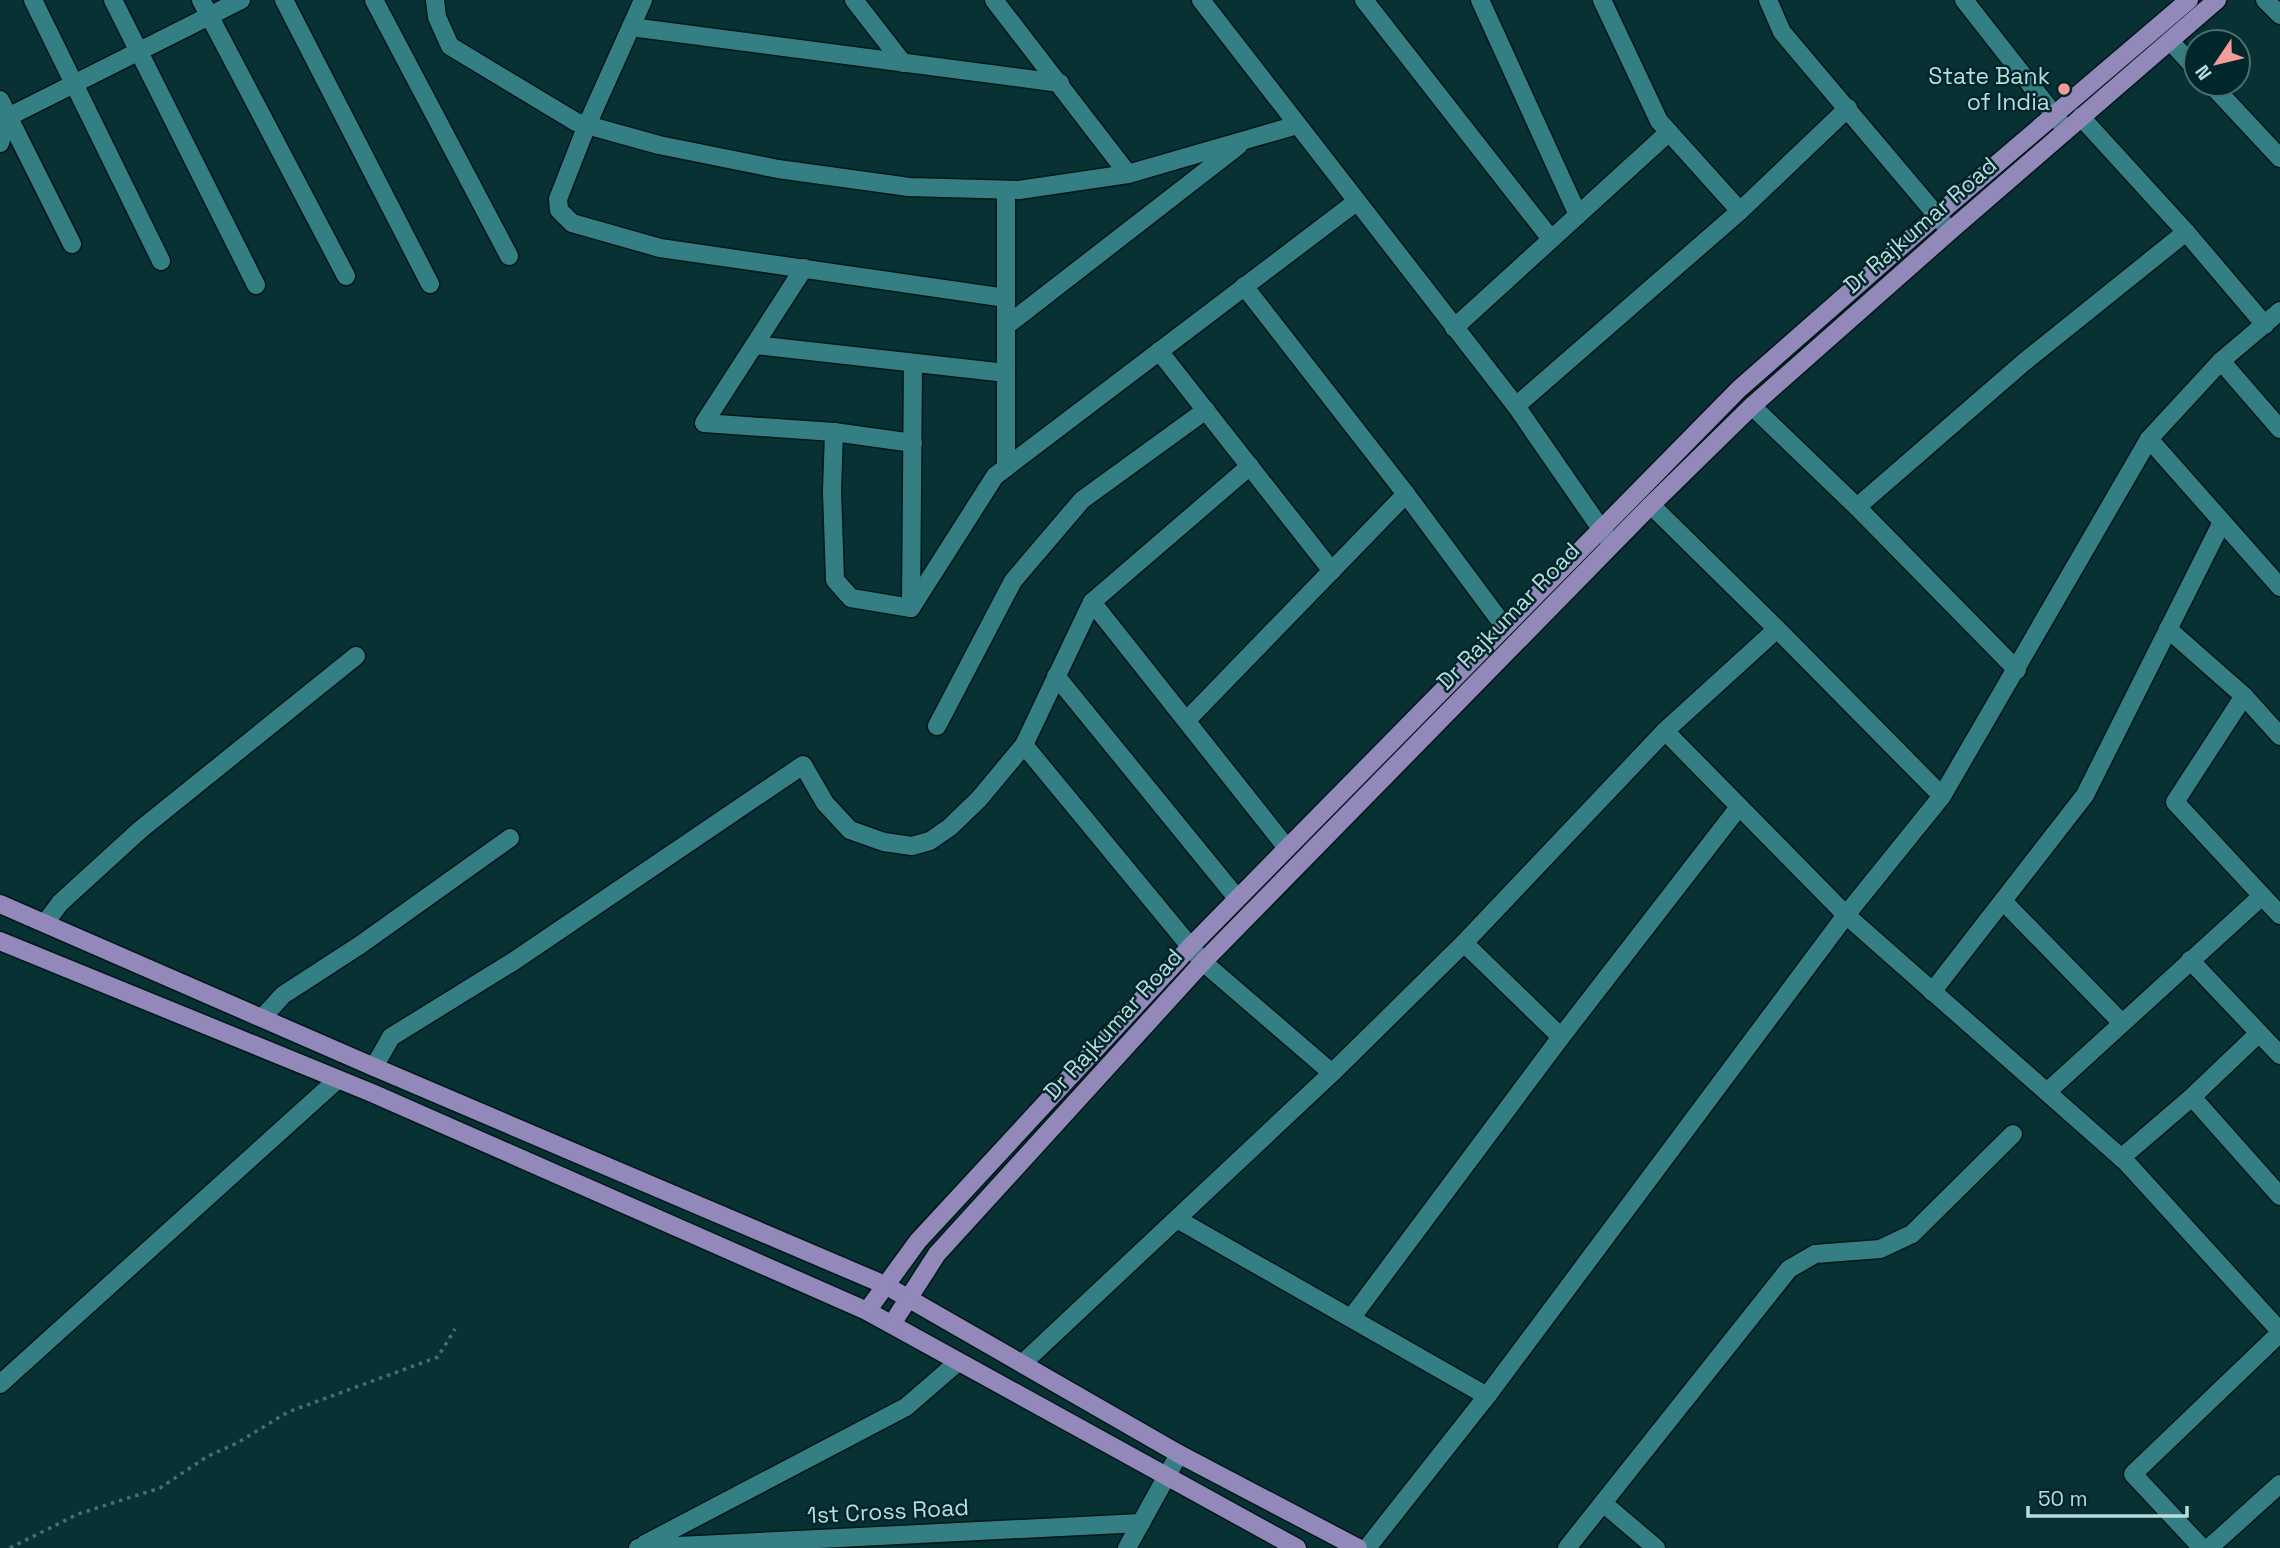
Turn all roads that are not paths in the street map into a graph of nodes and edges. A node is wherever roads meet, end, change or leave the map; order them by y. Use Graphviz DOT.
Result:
graph roads {
  1 [pos="33,0"];
  2 [pos="113,0"];
  3 [pos="241,0"];
  4 [pos="284,0"];
  5 [pos="373,0"];
  6 [pos="643,0"];
  7 [pos="855,0"];
  8 [pos="994,0"];
  9 [pos="1201,0"];
  10 [pos="1363,0"];
  11 [pos="1480,0"];
  12 [pos="1602,0"];
  13 [pos="1768,0"];
  14 [pos="1964,0"];
  15 [pos="2189,0"];
  16 [pos="2217,0"];
  17 [pos="2264,0"];
  18 [pos="438,6"];
  19 [pos="205,8"];
  20 [pos="2280,15"];
  21 [pos="631,27"];
  22 [pos="2170,41"];
  23 [pos="138,52"];
  24 [pos="2182,54"];
  25 [pos="903,63"];
  26 [pos="1060,83"];
  27 [pos="75,84"];
  28 [pos="2224,98"];
  29 [pos="0,100"];
  30 [pos="1848,108"];
  31 [pos="2054,115"];
  32 [pos="2081,117"];
  33 [pos="4,118"];
  34 [pos="587,125"];
  35 [pos="1297,125"];
  36 [pos="2066,130"];
  37 [pos="1669,132"];
  38 [pos="1246,140"];
  39 [pos="0,143"];
  40 [pos="2280,158"];
  41 [pos="1128,174"];
  42 [pos="1006,190"];
  43 [pos="1356,202"];
  44 [pos="1740,211"];
  45 [pos="1578,215"];
  46 [pos="1937,215"];
  47 [pos="1950,231"];
  48 [pos="2186,232"];
  49 [pos="1550,239"];
  50 [pos="72,244"];
  51 [pos="509,256"];
  52 [pos="161,261"];
  53 [pos="804,268"];
  54 [pos="345,276"];
  55 [pos="430,284"];
  56 [pos="256,285"];
  57 [pos="1244,286"];
  58 [pos="1006,298"];
  59 [pos="2280,311"];
  60 [pos="2265,325"];
  61 [pos="1006,326"];
  62 [pos="1454,328"];
  63 [pos="755,345"];
  64 [pos="1159,351"];
  65 [pos="2221,361"];
  66 [pos="914,363"];
  67 [pos="1006,373"];
  68 [pos="1517,405"];
  69 [pos="1752,406"];
  70 [pos="1206,410"];
  71 [pos="2280,429"];
  72 [pos="834,432"];
  73 [pos="2149,439"];
  74 [pos="913,443"];
  75 [pos="1250,466"];
  76 [pos="1006,468"];
  77 [pos="1406,494"];
  78 [pos="1651,505"];
  79 [pos="1857,507"];
  80 [pos="2222,522"];
  81 [pos="1600,528"];
  82 [pos="1612,544"];
  83 [pos="1332,570"];
  84 [pos="2280,587"];
  85 [pos="1092,602"];
  86 [pos="911,608"];
  87 [pos="1504,626"];
  88 [pos="1777,629"];
  89 [pos="2168,629"];
  90 [pos="356,656"];
  91 [pos="2017,670"];
  92 [pos="1056,676"];
  93 [pos="2244,696"];
  94 [pos="1187,720"];
  95 [pos="937,726"];
  96 [pos="1665,731"];
  97 [pos="2280,736"];
  98 [pos="1024,745"];
  99 [pos="1942,796"];
  100 [pos="1739,807"];
  101 [pos="510,838"];
  102 [pos="1287,848"];
  103 [pos="2262,896"];
  104 [pos="1237,898"];
  105 [pos="2003,901"];
  106 [pos="0,904"];
  107 [pos="1846,915"];
  108 [pos="2280,915"];
  109 [pos="46,922"];
  110 [pos="0,941"];
  111 [pos="1464,943"];
  112 [pos="1191,947"];
  113 [pos="2190,960"];
  114 [pos="1203,962"];
  115 [pos="1933,992"];
  116 [pos="262,1018"];
  117 [pos="2122,1023"];
  118 [pos="2259,1033"];
  119 [pos="1561,1037"];
  120 [pos="2280,1055"];
  121 [pos="374,1067"];
  122 [pos="1332,1073"];
  123 [pos="337,1080"];
  124 [pos="2047,1092"];
  125 [pos="2192,1097"];
  126 [pos="2013,1134"];
  127 [pos="2121,1158"];
  128 [pos="2280,1196"];
  129 [pos="1177,1219"];
  130 [pos="885,1285"];
  131 [pos="908,1297"];
  132 [pos="867,1311"];
  133 [pos="1352,1317"];
  134 [pos="892,1324"];
  135 [pos="2280,1332"];
  136 [pos="958,1362"];
  137 [pos="1023,1363"];
  138 [pos="0,1384"];
  139 [pos="1487,1396"];
  140 [pos="1179,1454"];
  141 [pos="1167,1477"];
  142 [pos="2280,1484"];
  143 [pos="1603,1503"];
  144 [pos="1141,1523"];
  145 [pos="638,1548"];
  146 [pos="1127,1548"];
  147 [pos="1297,1548"];
  148 [pos="1358,1548"];
  149 [pos="1367,1548"];
  150 [pos="1567,1548"];
  151 [pos="1656,1548"];
  152 [pos="2202,1548"];
  153 [pos="2209,1548"];
  1 -- 27 [label="street"];
  2 -- 23 [label="street"];
  3 -- 19 [label="street"];
  4 -- 55 [label="street"];
  5 -- 51 [label="street"];
  6 -- 21 [label="street"];
  7 -- 25 [label="street"];
  8 -- 26 [label="street"];
  9 -- 35 [label="street"];
  10 -- 49 [label="street"];
  11 -- 45 [label="street"];
  12 -- 37 [label="street"];
  13 -- 30 [label="street"];
  14 -- 31 [label="street"];
  15 -- 31 [label="main road, Dr Rajkumar Road"];
  16 -- 22 [label="main road, Dr Rajkumar Road"];
  17 -- 20 [label="street"];
  18 -- 34 [label="street"];
  19 -- 23 [label="street"];
  19 -- 54 [label="street"];
  21 -- 25 [label="street"];
  21 -- 34 [label="street"];
  22 -- 24 [label="street"];
  22 -- 32 [label="main road, Dr Rajkumar Road"];
  23 -- 27 [label="street"];
  23 -- 56 [label="street"];
  25 -- 26 [label="street"];
  26 -- 41 [label="street"];
  27 -- 33 [label="street"];
  27 -- 52 [label="street"];
  28 -- 40 [label="street"];
  29 -- 33 [label="street"];
  30 -- 44 [label="street"];
  30 -- 46 [label="street"];
  31 -- 36 [label="street"];
  31 -- 46 [label="main road, Dr Rajkumar Road"];
  32 -- 36 [label="main road, Dr Rajkumar Road"];
  32 -- 48 [label="street"];
  33 -- 39 [label="street"];
  33 -- 50 [label="street"];
  34 -- 42 [label="street"];
  34 -- 53 [label="street"];
  35 -- 38 [label="street"];
  35 -- 43 [label="street"];
  36 -- 47 [label="main road, Dr Rajkumar Road"];
  37 -- 44 [label="street"];
  37 -- 45 [label="street"];
  38 -- 41 [label="street"];
  38 -- 61 [label="street"];
  41 -- 42 [label="street"];
  42 -- 58 [label="street"];
  43 -- 57 [label="street"];
  43 -- 62 [label="street"];
  44 -- 68 [label="street"];
  45 -- 49 [label="street"];
  46 -- 47 [label="street"];
  46 -- 81 [label="main road, Dr Rajkumar Road"];
  47 -- 69 [label="main road, Dr Rajkumar Road"];
  48 -- 60 [label="street"];
  48 -- 79 [label="street"];
  49 -- 62 [label="street"];
  53 -- 58 [label="street"];
  53 -- 63 [label="street"];
  57 -- 64 [label="street"];
  57 -- 77 [label="street"];
  58 -- 61 [label="street"];
  59 -- 60 [label="street"];
  60 -- 65 [label="street"];
  61 -- 67 [label="street"];
  62 -- 68 [label="street"];
  63 -- 66 [label="street"];
  63 -- 72 [label="street"];
  64 -- 70 [label="street"];
  64 -- 76 [label="street"];
  65 -- 71 [label="street"];
  65 -- 73 [label="street"];
  66 -- 67 [label="street"];
  66 -- 74 [label="street"];
  67 -- 76 [label="street"];
  68 -- 81 [label="street"];
  69 -- 78 [label="main road, Dr Rajkumar Road"];
  69 -- 79 [label="street"];
  70 -- 75 [label="street"];
  70 -- 95 [label="street"];
  72 -- 74 [label="street"];
  72 -- 86 [label="street"];
  73 -- 80 [label="street"];
  73 -- 91 [label="street"];
  74 -- 86 [label="street"];
  75 -- 83 [label="street"];
  75 -- 85 [label="street"];
  76 -- 86 [label="street"];
  77 -- 83 [label="street"];
  77 -- 87 [label="street"];
  78 -- 82 [label="main road, Dr Rajkumar Road"];
  78 -- 88 [label="street"];
  79 -- 91 [label="street"];
  80 -- 84 [label="street"];
  80 -- 89 [label="street"];
  81 -- 82 [label="street"];
  81 -- 87 [label="main road, Dr Rajkumar Road"];
  82 -- 114 [label="main road, Dr Rajkumar Road"];
  83 -- 94 [label="street"];
  85 -- 92 [label="street"];
  85 -- 94 [label="street"];
  87 -- 102 [label="main road, Dr Rajkumar Road"];
  88 -- 96 [label="street"];
  88 -- 99 [label="street"];
  89 -- 93 [label="street"];
  89 -- 105 [label="street"];
  90 -- 109 [label="street"];
  91 -- 99 [label="street"];
  92 -- 98 [label="street"];
  92 -- 104 [label="street"];
  93 -- 97 [label="street"];
  93 -- 103 [label="street"];
  94 -- 102 [label="street"];
  96 -- 100 [label="street"];
  96 -- 111 [label="street"];
  98 -- 112 [label="street"];
  98 -- 121 [label="street"];
  99 -- 107 [label="street"];
  100 -- 107 [label="street"];
  100 -- 119 [label="street"];
  101 -- 116 [label="street"];
  102 -- 104 [label="main road, Dr Rajkumar Road"];
  103 -- 108 [label="street"];
  103 -- 113 [label="street"];
  104 -- 112 [label="main road, Dr Rajkumar Road"];
  105 -- 115 [label="street"];
  105 -- 117 [label="street"];
  106 -- 109 [label="main road"];
  107 -- 115 [label="street"];
  107 -- 139 [label="street"];
  109 -- 116 [label="main road"];
  110 -- 123 [label="main road"];
  111 -- 119 [label="street"];
  111 -- 122 [label="street"];
  112 -- 114 [label="street"];
  112 -- 130 [label="main road, Dr Rajkumar Road"];
  113 -- 117 [label="street"];
  113 -- 118 [label="street"];
  114 -- 122 [label="street"];
  114 -- 131 [label="main road, Dr Rajkumar Road"];
  115 -- 124 [label="street"];
  116 -- 121 [label="main road"];
  117 -- 124 [label="street"];
  118 -- 120 [label="street"];
  118 -- 125 [label="street"];
  119 -- 133 [label="street"];
  121 -- 130 [label="main road"];
  122 -- 129 [label="street"];
  123 -- 132 [label="main road"];
  123 -- 138 [label="street"];
  124 -- 127 [label="street"];
  125 -- 127 [label="street"];
  125 -- 128 [label="street"];
  126 -- 143 [label="street"];
  127 -- 135 [label="street"];
  129 -- 133 [label="street"];
  129 -- 137 [label="street"];
  130 -- 131 [label="main road"];
  130 -- 132 [label="main road, Dr Rajkumar Road"];
  131 -- 134 [label="main road, Dr Rajkumar Road"];
  131 -- 137 [label="main road"];
  132 -- 134 [label="main road"];
  133 -- 139 [label="street"];
  134 -- 136 [label="main road"];
  135 -- 152 [label="street"];
  136 -- 141 [label="main road"];
  136 -- 145 [label="street"];
  137 -- 140 [label="main road"];
  139 -- 149 [label="street"];
  140 -- 141 [label="street"];
  140 -- 148 [label="main road"];
  141 -- 144 [label="street"];
  141 -- 147 [label="main road"];
  142 -- 153 [label="street"];
  143 -- 150 [label="street"];
  143 -- 151 [label="street"];
  144 -- 145 [label="street, 1st Cross Road"];
  144 -- 146 [label="street"];
}
